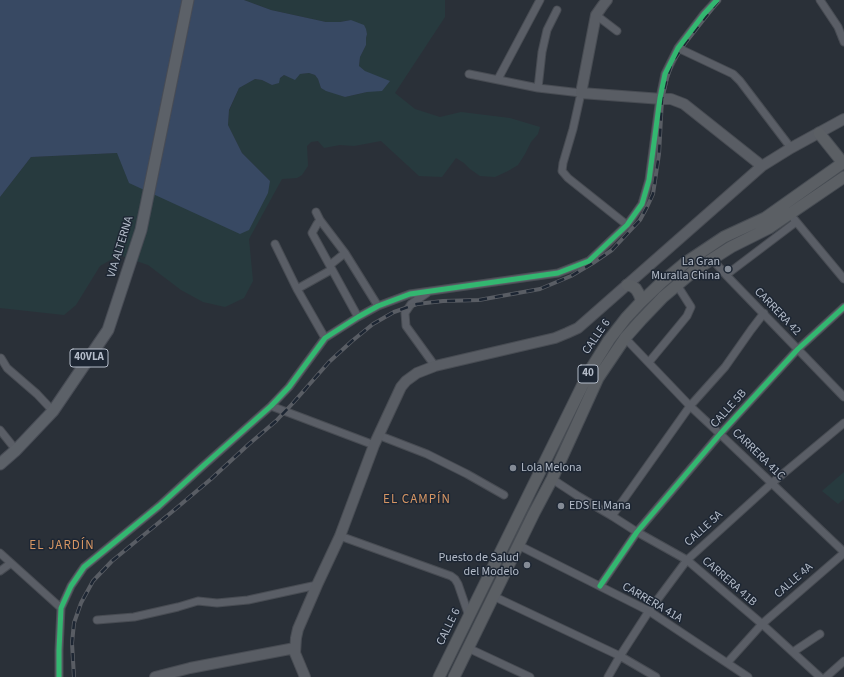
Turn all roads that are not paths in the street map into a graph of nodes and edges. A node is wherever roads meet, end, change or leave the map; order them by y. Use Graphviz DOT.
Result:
graph roads {
  1 [pos="188,0"];
  2 [pos="540,0"];
  3 [pos="607,0"];
  4 [pos="717,0"];
  5 [pos="820,0"];
  6 [pos="557,10"];
  7 [pos="596,15"];
  8 [pos="617,31"];
  9 [pos="844,42"];
  10 [pos="678,48"];
  11 [pos="469,74"];
  12 [pos="498,79"];
  13 [pos="538,88"];
  14 [pos="582,93"];
  15 [pos="660,98"];
  16 [pos="844,119"];
  17 [pos="819,133"];
  18 [pos="791,148"];
  19 [pos="843,162"];
  20 [pos="762,166"];
  21 [pos="844,177"];
  22 [pos="316,212"];
  23 [pos="793,218"];
  24 [pos="320,220"];
  25 [pos="627,225"];
  26 [pos="275,244"];
  27 [pos="345,253"];
  28 [pos="712,259"];
  29 [pos="330,267"];
  30 [pos="726,276"];
  31 [pos="844,279"];
  32 [pos="627,285"];
  33 [pos="678,285"];
  34 [pos="297,289"];
  35 [pos="428,292"];
  36 [pos="640,303"];
  37 [pos="378,306"];
  38 [pos="844,307"];
  39 [pos="764,314"];
  40 [pos="358,317"];
  41 [pos="326,338"];
  42 [pos="625,338"];
  43 [pos="798,349"];
  44 [pos="1,358"];
  45 [pos="648,362"];
  46 [pos="435,366"];
  47 [pos="844,397"];
  48 [pos="271,406"];
  49 [pos="690,406"];
  50 [pos="53,411"];
  51 [pos="844,423"];
  52 [pos="0,430"];
  53 [pos="720,434"];
  54 [pos="378,435"];
  55 [pos="374,445"];
  56 [pos="16,450"];
  57 [pos="0,464"];
  58 [pos="552,480"];
  59 [pos="772,483"];
  60 [pos="504,495"];
  61 [pos="612,516"];
  62 [pos="637,532"];
  63 [pos="340,536"];
  64 [pos="518,545"];
  65 [pos="844,552"];
  66 [pos="0,553"];
  67 [pos="687,560"];
  68 [pos="11,563"];
  69 [pos="0,571"];
  70 [pos="317,585"];
  71 [pos="600,586"];
  72 [pos="493,596"];
  73 [pos="61,608"];
  74 [pos="649,611"];
  75 [pos="469,616"];
  76 [pos="97,620"];
  77 [pos="762,624"];
  78 [pos="820,634"];
  79 [pos="295,648"];
  80 [pos="468,648"];
  81 [pos="793,652"];
  82 [pos="620,656"];
  83 [pos="844,661"];
  84 [pos="728,663"];
  85 [pos="59,677"];
  86 [pos="156,677"];
  87 [pos="305,677"];
  88 [pos="439,677"];
  89 [pos="454,677"];
  90 [pos="530,677"];
  91 [pos="608,677"];
  92 [pos="656,677"];
  93 [pos="748,677"];
  94 [pos="820,677"];
  95 [pos="826,677"];
  1 -- 50 [label="main road, VIA ALTERNA / 40VLA"];
  2 -- 12 [label="street"];
  3 -- 7 [label="main road"];
  4 -- 10 [label="street"];
  5 -- 9 [label="street"];
  6 -- 13 [label="street"];
  7 -- 8 [label="street"];
  7 -- 14 [label="main road"];
  10 -- 15 [label="street"];
  10 -- 18 [label="street"];
  11 -- 12 [label="street"];
  12 -- 13 [label="street"];
  13 -- 14 [label="street"];
  14 -- 15 [label="main road"];
  14 -- 25 [label="street"];
  15 -- 20 [label="main road"];
  15 -- 25 [label="street"];
  16 -- 17 [label="main road"];
  17 -- 18 [label="main road"];
  17 -- 19 [label="highway"];
  18 -- 20 [label="main road"];
  19 -- 36 [label="highway, CALLE 6 / 40"];
  20 -- 32 [label="main road"];
  21 -- 23 [label="highway, CALLE 6 / 40"];
  22 -- 24 [label="street"];
  23 -- 28 [label="highway, CALLE 6 / 40"];
  23 -- 30 [label="street"];
  23 -- 31 [label="street"];
  24 -- 27 [label="street"];
  24 -- 29 [label="street"];
  25 -- 35 [label="street"];
  26 -- 34 [label="street"];
  27 -- 29 [label="street"];
  27 -- 37 [label="street"];
  28 -- 30 [label="street, CARRERA 42"];
  28 -- 33 [label="highway, CALLE 6 / 40"];
  29 -- 34 [label="street"];
  29 -- 40 [label="street"];
  30 -- 39 [label="street, CARRERA 42"];
  32 -- 36 [label="highway"];
  32 -- 46 [label="main road"];
  33 -- 42 [label="highway, CALLE 6 / 40"];
  33 -- 45 [label="street"];
  34 -- 41 [label="street"];
  35 -- 37 [label="street"];
  35 -- 46 [label="street"];
  36 -- 75 [label="highway, CALLE 6 / 40"];
  37 -- 40 [label="street"];
  38 -- 43 [label="street, CALLE 5B"];
  39 -- 43 [label="street, CARRERA 42"];
  39 -- 49 [label="street"];
  40 -- 41 [label="street"];
  41 -- 48 [label="street"];
  42 -- 45 [label="street, CARRERA 41C"];
  42 -- 58 [label="highway, CALLE 6 / 40"];
  43 -- 47 [label="street, CARRERA 42"];
  43 -- 53 [label="street, CALLE 5B"];
  44 -- 50 [label="street"];
  45 -- 49 [label="street, CARRERA 41C"];
  46 -- 54 [label="main road"];
  48 -- 55 [label="street"];
  48 -- 73 [label="street"];
  49 -- 53 [label="street, CARRERA 41C"];
  49 -- 61 [label="street"];
  50 -- 56 [label="main road, VIA ALTERNA / 40VLA"];
  51 -- 59 [label="street, CALLE 5A"];
  52 -- 56 [label="street"];
  53 -- 59 [label="street, CARRERA 41C"];
  53 -- 62 [label="street, CALLE 5B"];
  54 -- 55 [label="main road"];
  54 -- 60 [label="street"];
  55 -- 63 [label="main road"];
  56 -- 57 [label="main road, VIA ALTERNA / 40VLA"];
  58 -- 61 [label="street, CARRERA 41B"];
  58 -- 64 [label="highway, CALLE 6 / 40"];
  59 -- 65 [label="street, CARRERA 41C"];
  59 -- 67 [label="street, CALLE 5A"];
  61 -- 62 [label="street, CARRERA 41B"];
  62 -- 67 [label="street, CARRERA 41B"];
  62 -- 71 [label="street, CALLE 5B"];
  63 -- 70 [label="main road"];
  63 -- 75 [label="street"];
  64 -- 71 [label="street, CARRERA 41A"];
  64 -- 72 [label="highway, CALLE 6 / 40"];
  65 -- 77 [label="street, CALLE 4A"];
  66 -- 68 [label="street"];
  67 -- 74 [label="street, CALLE 5A"];
  67 -- 77 [label="street, CARRERA 41B"];
  68 -- 69 [label="street"];
  68 -- 73 [label="street"];
  70 -- 76 [label="street"];
  70 -- 79 [label="main road"];
  71 -- 74 [label="street, CARRERA 41A"];
  72 -- 80 [label="highway, CALLE 6 / 40"];
  72 -- 82 [label="street"];
  73 -- 85 [label="street"];
  74 -- 82 [label="street, CALLE 5A"];
  74 -- 84 [label="street, CARRERA 41A"];
  75 -- 88 [label="highway, CALLE 6 / 40"];
  77 -- 81 [label="street, CARRERA 41B"];
  77 -- 84 [label="street, CALLE 4A"];
  78 -- 81 [label="street"];
  79 -- 86 [label="main road"];
  79 -- 87 [label="main road"];
  80 -- 89 [label="highway, CALLE 6 / 40"];
  80 -- 90 [label="street"];
  81 -- 94 [label="street, CARRERA 41B"];
  82 -- 91 [label="street, CALLE 5A"];
  82 -- 92 [label="street"];
  83 -- 95 [label="street"];
  84 -- 93 [label="street, CARRERA 41A"];
}
